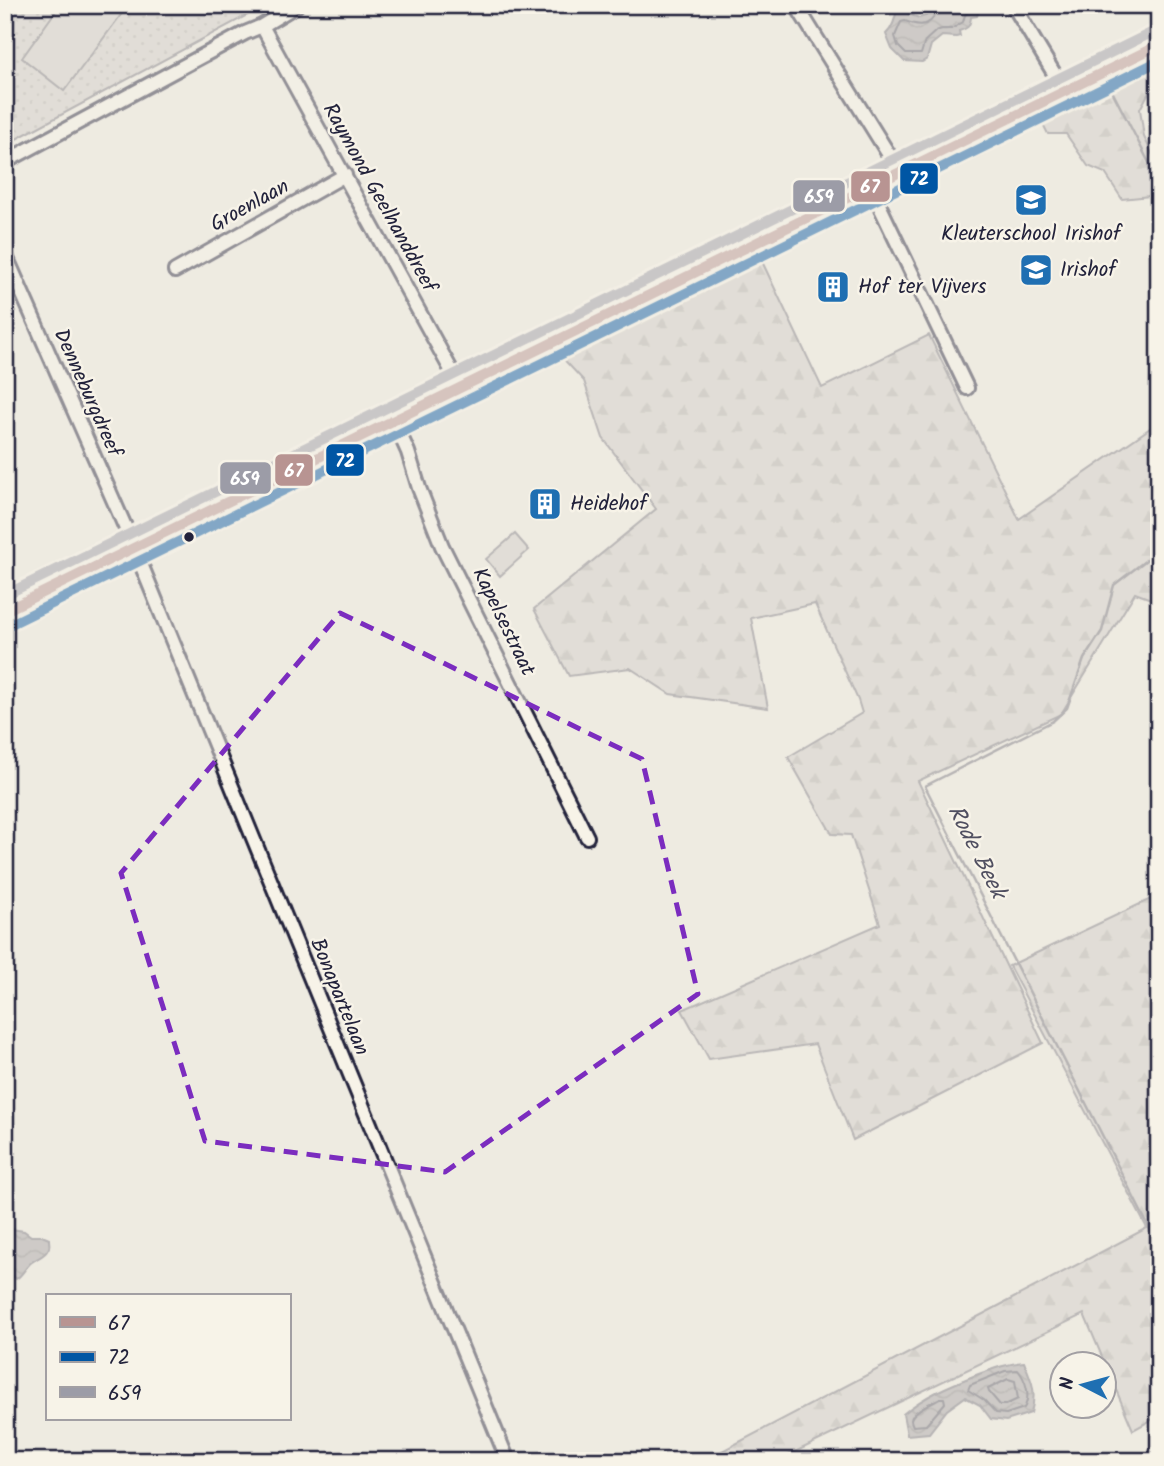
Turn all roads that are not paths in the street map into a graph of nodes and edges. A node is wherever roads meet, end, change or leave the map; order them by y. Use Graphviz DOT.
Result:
graph roads {
  1 [pos="297,5"];
  2 [pos="796,5"];
  3 [pos="1013,5"];
  4 [pos="262,26"];
  5 [pos="1159,45"];
  6 [pos="1064,90"];
  7 [pos="5,162"];
  8 [pos="899,171"];
  9 [pos="345,175"];
  10 [pos="870,186"];
  11 [pos="5,254"];
  12 [pos="175,271"];
  13 [pos="461,388"];
  14 [pos="967,388"];
  15 [pos="394,422"];
  16 [pos="134,547"];
  17 [pos="5,611"];
  18 [pos="587,837"];
  19 [pos="508,1461"];
  1 -- 4 [label="street"];
  2 -- 8 [label="street"];
  3 -- 6 [label="street"];
  4 -- 7 [label="street"];
  4 -- 9 [label="street, Raymond Geelhanddreef"];
  5 -- 6 [label="main road"];
  6 -- 8 [label="main road"];
  8 -- 10 [label="main road"];
  9 -- 12 [label="street, Groenlaan"];
  9 -- 13 [label="street, Raymond Geelhanddreef"];
  10 -- 13 [label="main road"];
  10 -- 14 [label="street"];
  11 -- 16 [label="street, Denneburgdreef"];
  13 -- 15 [label="main road"];
  15 -- 16 [label="main road"];
  15 -- 18 [label="street, Kapelsestraat"];
  16 -- 17 [label="main road"];
  16 -- 19 [label="street, Bonapartelaan"];
}
